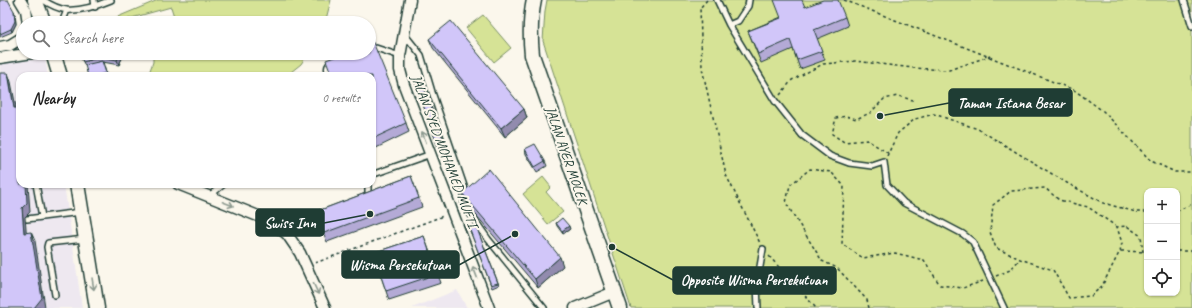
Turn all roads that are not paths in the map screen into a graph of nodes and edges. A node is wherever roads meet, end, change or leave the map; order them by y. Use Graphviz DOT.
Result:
graph roads {
  1 [pos="20,0"];
  2 [pos="35,0"];
  3 [pos="43,0"];
  4 [pos="54,0"];
  5 [pos="94,0"];
  6 [pos="111,0"];
  7 [pos="410,0"];
  8 [pos="534,0"];
  9 [pos="717,0"];
  10 [pos="749,0"];
  11 [pos="1184,0"];
  12 [pos="55,6"];
  13 [pos="95,7"];
  14 [pos="66,10"];
  15 [pos="27,16"];
  16 [pos="41,16"];
  17 [pos="64,16"];
  18 [pos="729,25"];
  19 [pos="1192,26"];
  20 [pos="404,34"];
  21 [pos="16,41"];
  22 [pos="0,47"];
  23 [pos="376,48"];
  24 [pos="16,56"];
  25 [pos="400,56"];
  26 [pos="0,58"];
  27 [pos="55,60"];
  28 [pos="339,60"];
  29 [pos="59,72"];
  30 [pos="329,72"];
  31 [pos="431,154"];
  32 [pos="376,173"];
  33 [pos="37,188"];
  34 [pos="78,188"];
  35 [pos="188,188"];
  36 [pos="219,188"];
  37 [pos="368,188"];
  38 [pos="368,192"];
  39 [pos="209,196"];
  40 [pos="82,212"];
  41 [pos="42,216"];
  42 [pos="27,219"];
  43 [pos="86,238"];
  44 [pos="763,249"];
  45 [pos="614,292"];
  46 [pos="55,295"];
  47 [pos="95,306"];
  48 [pos="325,308"];
  49 [pos="489,308"];
  50 [pos="544,308"];
  51 [pos="575,308"];
  52 [pos="620,308"];
  53 [pos="758,308"];
  54 [pos="1004,308"];
  1 -- 15 [label="street"];
  2 -- 16 [label="main road"];
  3 -- 12 [label="lane"];
  4 -- 12 [label="lane"];
  5 -- 13 [label="lane"];
  6 -- 13 [label="lane"];
  7 -- 20 [label="street, JALAN SYED MOHAMED MUFTI"];
  8 -- 45 [label="main road, JALAN AYER MOLEK"];
  9 -- 18 [label="lane"];
  10 -- 18 [label="lane"];
  11 -- 19 [label="lane"];
  12 -- 14 [label="lane"];
  13 -- 14 [label="lane"];
  14 -- 17 [label="lane"];
  18 -- 54 [label="lane"];
  20 -- 25 [label="street, JALAN SYED MOHAMED MUFTI"];
  20 -- 50 [label="lane"];
  21 -- 22 [label="street"];
  23 -- 25 [label="lane"];
  24 -- 26 [label="street"];
  31 -- 25 [label="street, JALAN SYED MOHAMED MUFTI, one-way"];
  27 -- 29 [label="main road"];
  28 -- 30 [label="lane"];
  31 -- 32 [label="lane"];
  49 -- 31 [label="street, JALAN SYED MOHAMED MUFTI, one-way"];
  33 -- 41 [label="lane"];
  34 -- 40 [label="main road"];
  35 -- 39 [label="street"];
  36 -- 39 [label="lane"];
  37 -- 38 [label="lane"];
  39 -- 48 [label="street, one-way"];
  40 -- 41 [label="lane"];
  40 -- 43 [label="main road"];
  41 -- 42 [label="lane"];
  43 -- 46 [label="lane"];
  43 -- 47 [label="main road, one-way"];
  44 -- 53 [label="lane"];
  45 -- 51 [label="street"];
  45 -- 52 [label="main road, JALAN AYER MOLEK"];
}
